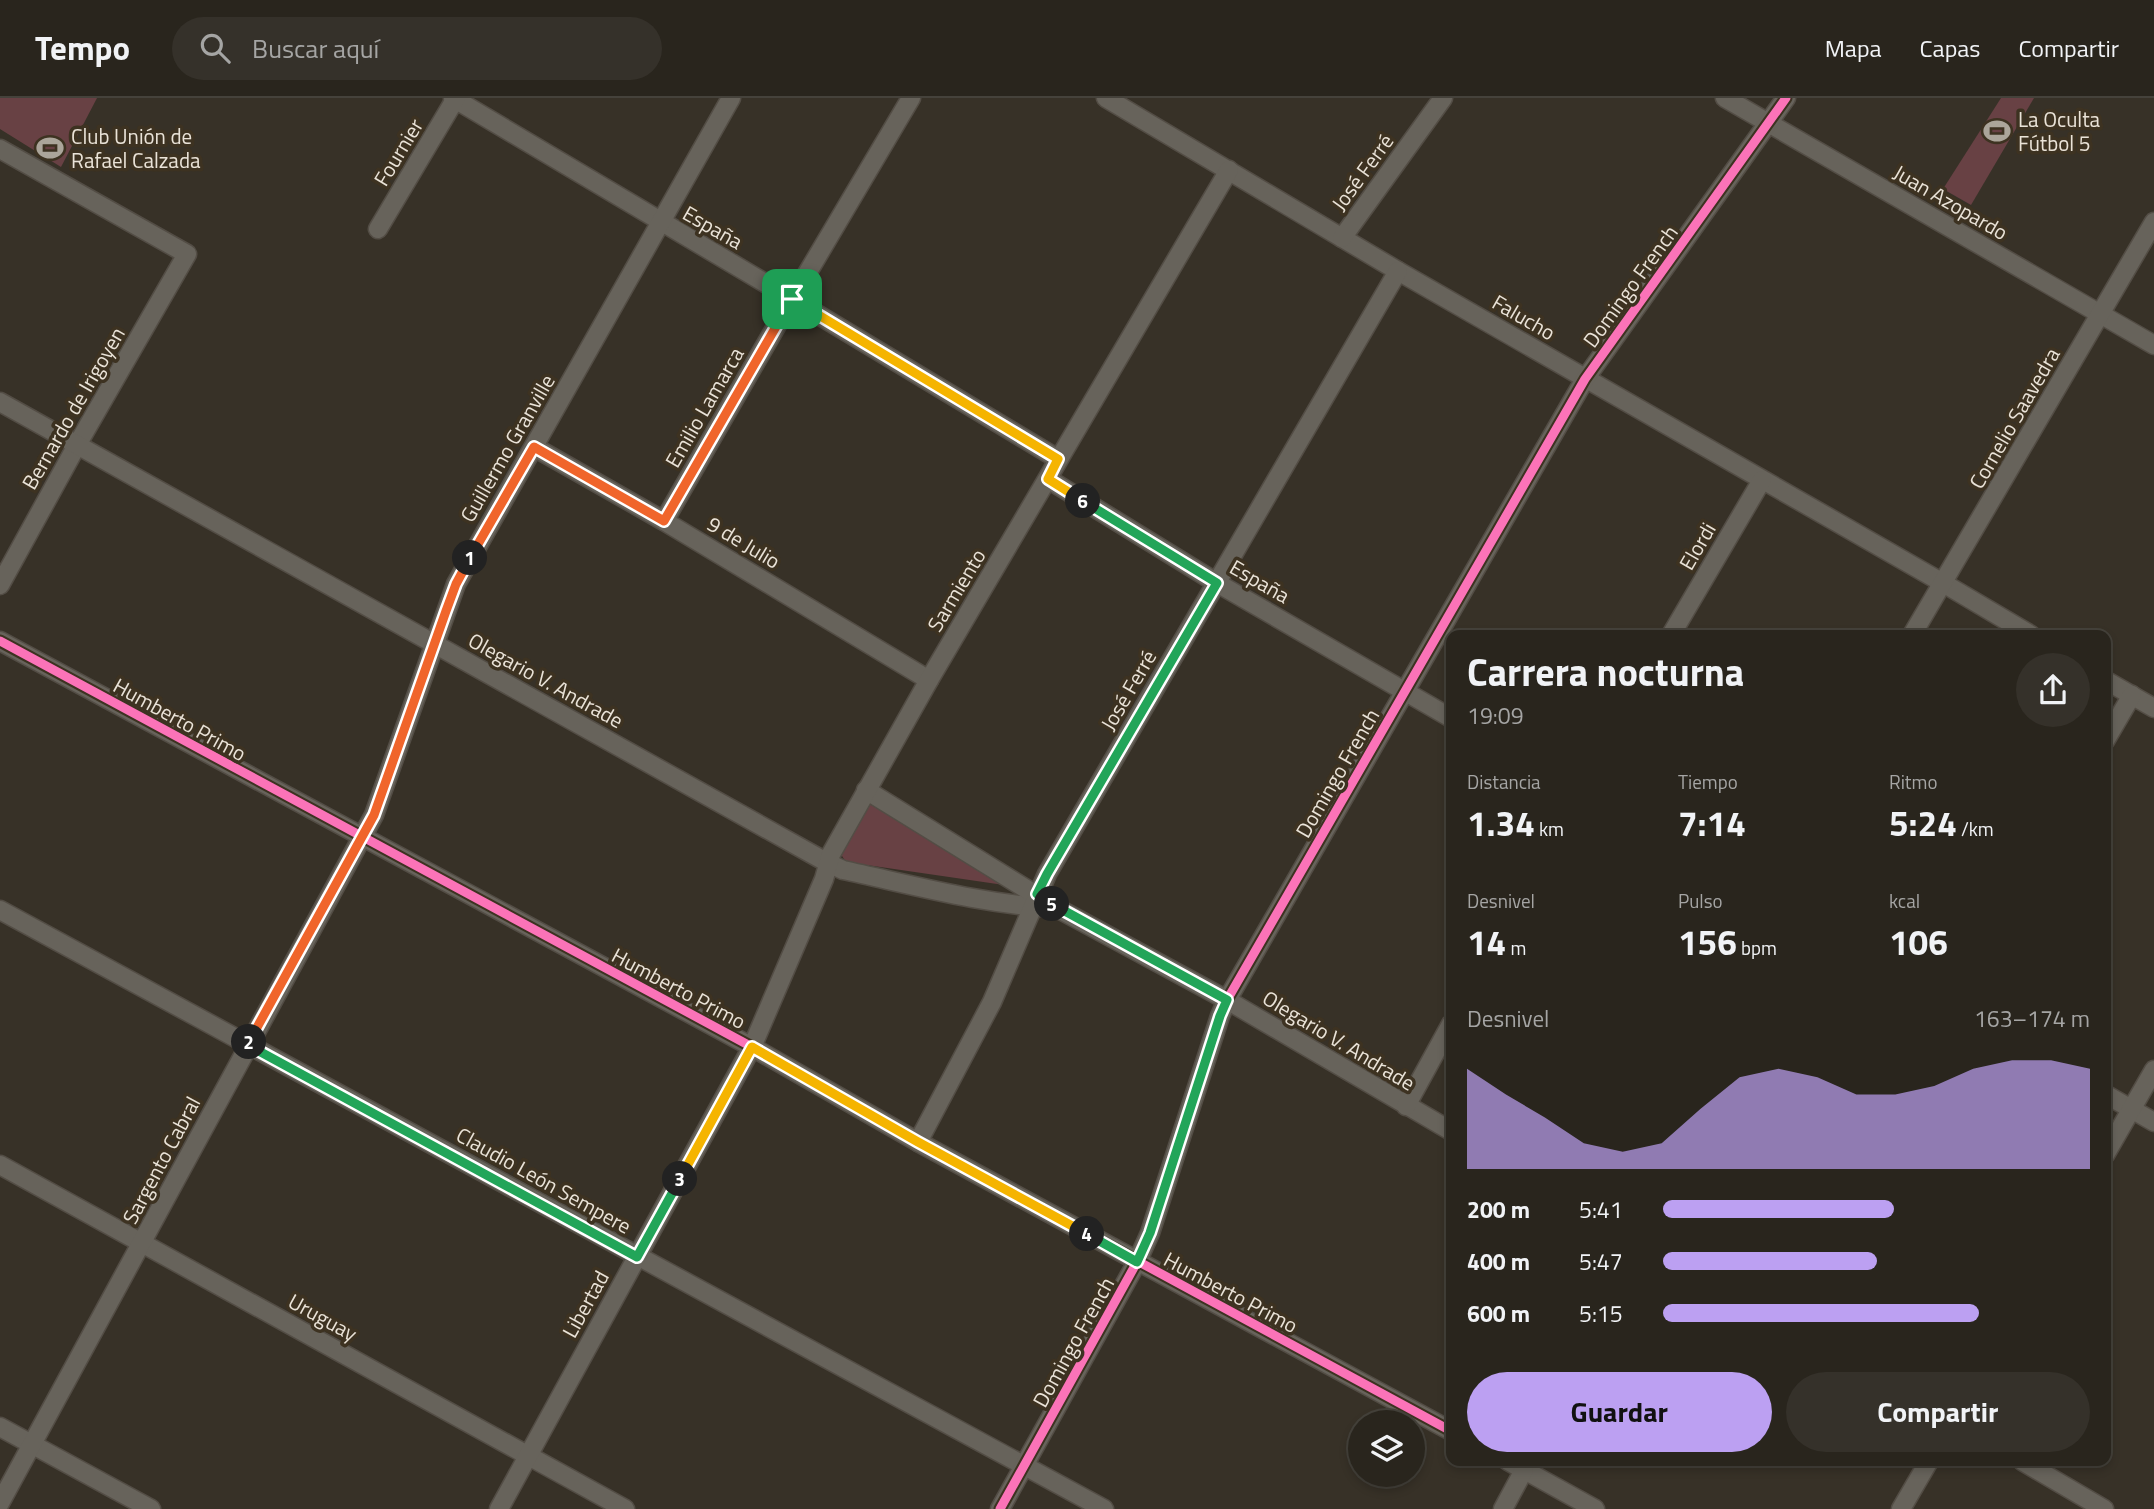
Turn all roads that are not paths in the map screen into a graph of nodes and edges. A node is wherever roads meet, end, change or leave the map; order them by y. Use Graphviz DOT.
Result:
graph roads {
  1 [pos="731,98"];
  2 [pos="911,98"];
  3 [pos="1108,98"];
  4 [pos="1443,98"];
  5 [pos="1725,98"];
  6 [pos="1786,98"];
  7 [pos="455,99"];
  8 [pos="1769,123"];
  9 [pos="0,149"];
  10 [pos="1228,170"];
  11 [pos="660,222"];
  12 [pos="2154,222"];
  13 [pos="378,229"];
  14 [pos="1342,238"];
  15 [pos="1398,271"];
  16 [pos="792,299"];
  17 [pos="2101,314"];
  18 [pos="2154,345"];
  19 [pos="1585,379"];
  20 [pos="0,402"];
  21 [pos="77,445"];
  22 [pos="534,447"];
  23 [pos="1058,459"];
  24 [pos="1048,479"];
  25 [pos="1762,480"];
  26 [pos="664,521"];
  27 [pos="1217,583"];
  28 [pos="1943,583"];
  29 [pos="0,585"];
  30 [pos="1674,630"];
  31 [pos="1915,630"];
  32 [pos="2023,630"];
  33 [pos="0,641"];
  34 [pos="435,644"];
  35 [pos="929,680"];
  36 [pos="2111,683"];
  37 [pos="1404,691"];
  38 [pos="2132,695"];
  39 [pos="2154,708"];
  40 [pos="1446,715"];
  41 [pos="2111,730"];
  42 [pos="866,790"];
  43 [pos="362,838"];
  44 [pos="828,863"];
  45 [pos="1035,901"];
  46 [pos="0,910"];
  47 [pos="1227,1000"];
  48 [pos="1446,1033"];
  49 [pos="248,1045"];
  50 [pos="752,1047"];
  51 [pos="2154,1070"];
  52 [pos="2111,1097"];
  53 [pos="1406,1106"];
  54 [pos="2132,1109"];
  55 [pos="2154,1122"];
  56 [pos="1446,1128"];
  57 [pos="918,1142"];
  58 [pos="2111,1145"];
  59 [pos="0,1165"];
  60 [pos="142,1243"];
  61 [pos="637,1257"];
  62 [pos="1137,1262"];
  63 [pos="0,1427"];
  64 [pos="1446,1428"];
  65 [pos="32,1444"];
  66 [pos="527,1456"];
  67 [pos="1024,1465"];
  68 [pos="1517,1466"];
  69 [pos="1926,1466"];
  70 [pos="2031,1466"];
  71 [pos="1524,1470"];
  72 [pos="0,1503"];
  73 [pos="151,1509"];
  74 [pos="499,1509"];
  75 [pos="625,1509"];
  76 [pos="1000,1509"];
  77 [pos="1104,1509"];
  78 [pos="1503,1509"];
  79 [pos="1595,1509"];
  80 [pos="1901,1509"];
  81 [pos="2104,1509"];
  1 -- 11 [label="street, Guillermo Granville"];
  2 -- 16 [label="street, Emilio Lamarca"];
  3 -- 10 [label="street, Falucho"];
  4 -- 14 [label="street, José Ferré"];
  5 -- 8 [label="street, Juan Azopardo"];
  6 -- 8 [label="street, Domingo French"];
  7 -- 11 [label="street, España"];
  7 -- 13 [label="street, Fournier"];
  8 -- 17 [label="street, Juan Azopardo"];
  8 -- 19 [label="street, Domingo French"];
  9 -- 21 [label="street, Bernardo de Irigoyen"];
  10 -- 14 [label="street, Falucho"];
  10 -- 23 [label="street, Sarmiento"];
  11 -- 16 [label="street, España"];
  11 -- 22 [label="street, Guillermo Granville"];
  12 -- 17 [label="street, Cornelio Saavedra"];
  14 -- 15 [label="street, Falucho"];
  15 -- 19 [label="street, Falucho"];
  15 -- 27 [label="street, José Ferré"];
  16 -- 23 [label="street, España"];
  16 -- 26 [label="street, Emilio Lamarca"];
  17 -- 18 [label="street, Juan Azopardo"];
  17 -- 28 [label="street, Cornelio Saavedra"];
  19 -- 25 [label="street, Falucho"];
  19 -- 37 [label="street, Domingo French"];
  20 -- 21 [label="street, Olegario V. Andrade"];
  21 -- 29 [label="street, Bernardo de Irigoyen"];
  21 -- 34 [label="street, Olegario V. Andrade"];
  22 -- 26 [label="street, 9 de Julio"];
  22 -- 34 [label="street, Guillermo Granville"];
  23 -- 24 [label="street, Sarmiento"];
  24 -- 27 [label="street, España"];
  24 -- 35 [label="street, Sarmiento"];
  25 -- 28 [label="street, Falucho"];
  25 -- 30 [label="street, Elordi"];
  26 -- 35 [label="street, 9 de Julio"];
  27 -- 37 [label="street, España"];
  27 -- 45 [label="street, José Ferré"];
  28 -- 31 [label="street, Cornelio Saavedra"];
  28 -- 32 [label="street, Falucho"];
  33 -- 43 [label="street, Humberto Primo"];
  34 -- 43 [label="street, Guillermo Granville"];
  34 -- 44 [label="street, Olegario V. Andrade"];
  35 -- 42 [label="street, Sarmiento"];
  36 -- 38 [label="street"];
  37 -- 40 [label="street, España"];
  37 -- 47 [label="street, Domingo French"];
  38 -- 39 [label="street"];
  38 -- 41 [label="street"];
  42 -- 44 [label="street, Sarmiento"];
  42 -- 45 [label="street, Olegario V. Andrade"];
  43 -- 49 [label="street, Sargento Cabral"];
  43 -- 50 [label="street, Humberto Primo"];
  44 -- 45 [label="street, Olegario V. Andrade"];
  44 -- 50 [label="street, Sarmiento"];
  45 -- 47 [label="street, Olegario V. Andrade"];
  45 -- 57 [label="street, José Ferré"];
  46 -- 49 [label="street, Claudio León Sempere"];
  47 -- 53 [label="street, Olegario V. Andrade"];
  47 -- 62 [label="street, Domingo French"];
  48 -- 53 [label="street"];
  49 -- 60 [label="street, Sargento Cabral"];
  49 -- 61 [label="street, Claudio León Sempere"];
  50 -- 57 [label="street, Humberto Primo"];
  50 -- 61 [label="street, Libertad"];
  51 -- 54 [label="street"];
  52 -- 54 [label="street"];
  53 -- 56 [label="street, Olegario V. Andrade"];
  54 -- 55 [label="street"];
  54 -- 58 [label="street"];
  57 -- 62 [label="street, Humberto Primo"];
  59 -- 60 [label="street, Uruguay"];
  60 -- 65 [label="street, Sargento Cabral"];
  60 -- 66 [label="street, Uruguay"];
  61 -- 66 [label="street, Libertad"];
  61 -- 67 [label="street, Claudio León Sempere"];
  62 -- 64 [label="street, Humberto Primo"];
  62 -- 67 [label="street, Domingo French"];
  63 -- 65 [label="street"];
  65 -- 72 [label="street, Sargento Cabral"];
  65 -- 73 [label="street"];
  66 -- 74 [label="street, Libertad"];
  66 -- 75 [label="street, Uruguay"];
  67 -- 76 [label="street, Domingo French"];
  67 -- 77 [label="street, Claudio León Sempere"];
  68 -- 71 [label="street"];
  69 -- 80 [label="street"];
  70 -- 81 [label="street"];
  71 -- 78 [label="street"];
  71 -- 79 [label="street"];
}
